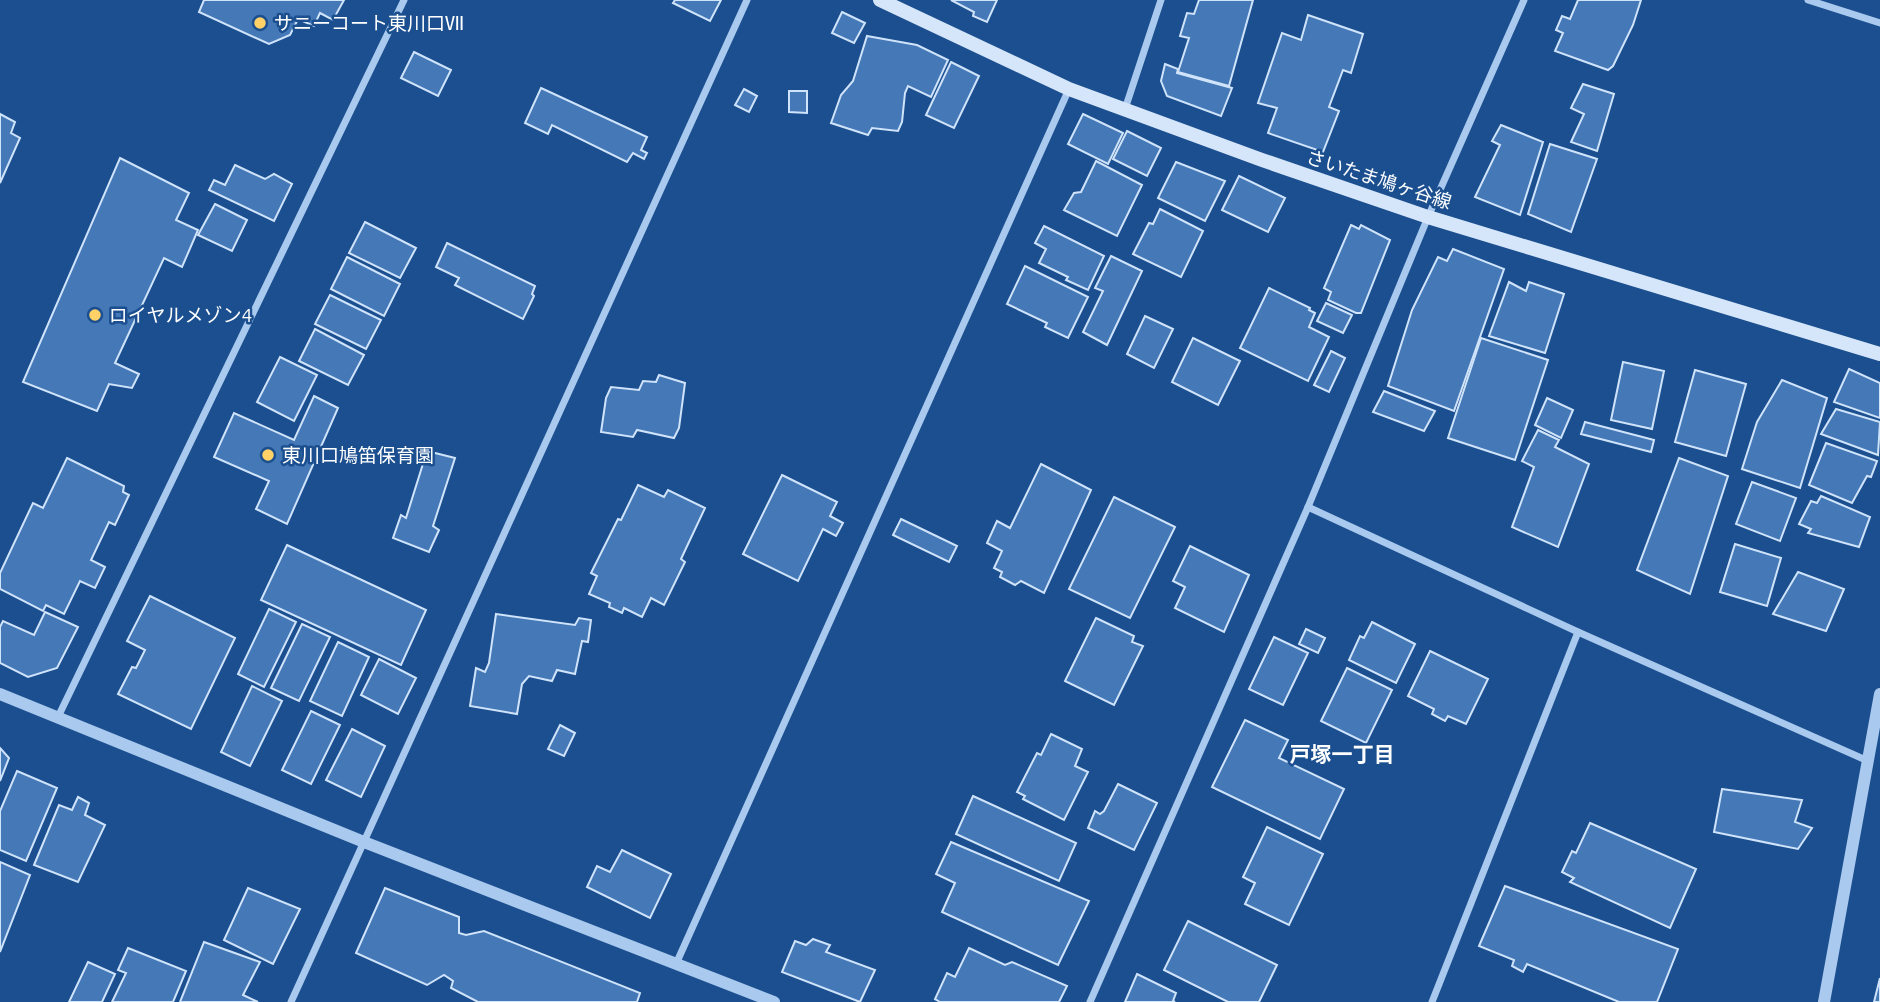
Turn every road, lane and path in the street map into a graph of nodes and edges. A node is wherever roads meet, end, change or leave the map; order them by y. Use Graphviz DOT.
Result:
graph roads {
  1 [pos="404,0"];
  2 [pos="747,0"];
  3 [pos="880,0"];
  4 [pos="1161,0"];
  5 [pos="1524,0"];
  6 [pos="1808,0"];
  7 [pos="1880,23"];
  8 [pos="1069,89"];
  9 [pos="1125,111"];
  10 [pos="1428,217"];
  11 [pos="1880,354"];
  12 [pos="1308,507"];
  13 [pos="1578,632"];
  14 [pos="0,694"];
  15 [pos="1880,694"];
  16 [pos="58,717"];
  17 [pos="1869,761"];
  18 [pos="364,842"];
  19 [pos="676,964"];
  20 [pos="291,1002"];
  21 [pos="774,1002"];
  22 [pos="1090,1002"];
  23 [pos="1432,1002"];
  24 [pos="1824,1002"];
  1 -- 16 [label="street"];
  2 -- 18 [label="street"];
  3 -- 8 [label="main road, さいたま鳩ヶ谷線"];
  4 -- 9 [label="street"];
  5 -- 10 [label="street"];
  6 -- 7 [label="street"];
  8 -- 9 [label="main road, さいたま鳩ヶ谷線"];
  8 -- 19 [label="street"];
  9 -- 10 [label="main road, さいたま鳩ヶ谷線"];
  10 -- 11 [label="main road, さいたま鳩ヶ谷線"];
  10 -- 12 [label="street"];
  12 -- 13 [label="street"];
  12 -- 22 [label="street"];
  13 -- 17 [label="street"];
  13 -- 23 [label="street"];
  14 -- 16 [label="street"];
  15 -- 17 [label="street"];
  16 -- 18 [label="street"];
  17 -- 24 [label="street"];
  18 -- 19 [label="street"];
  18 -- 20 [label="street"];
  19 -- 21 [label="street"];
}
